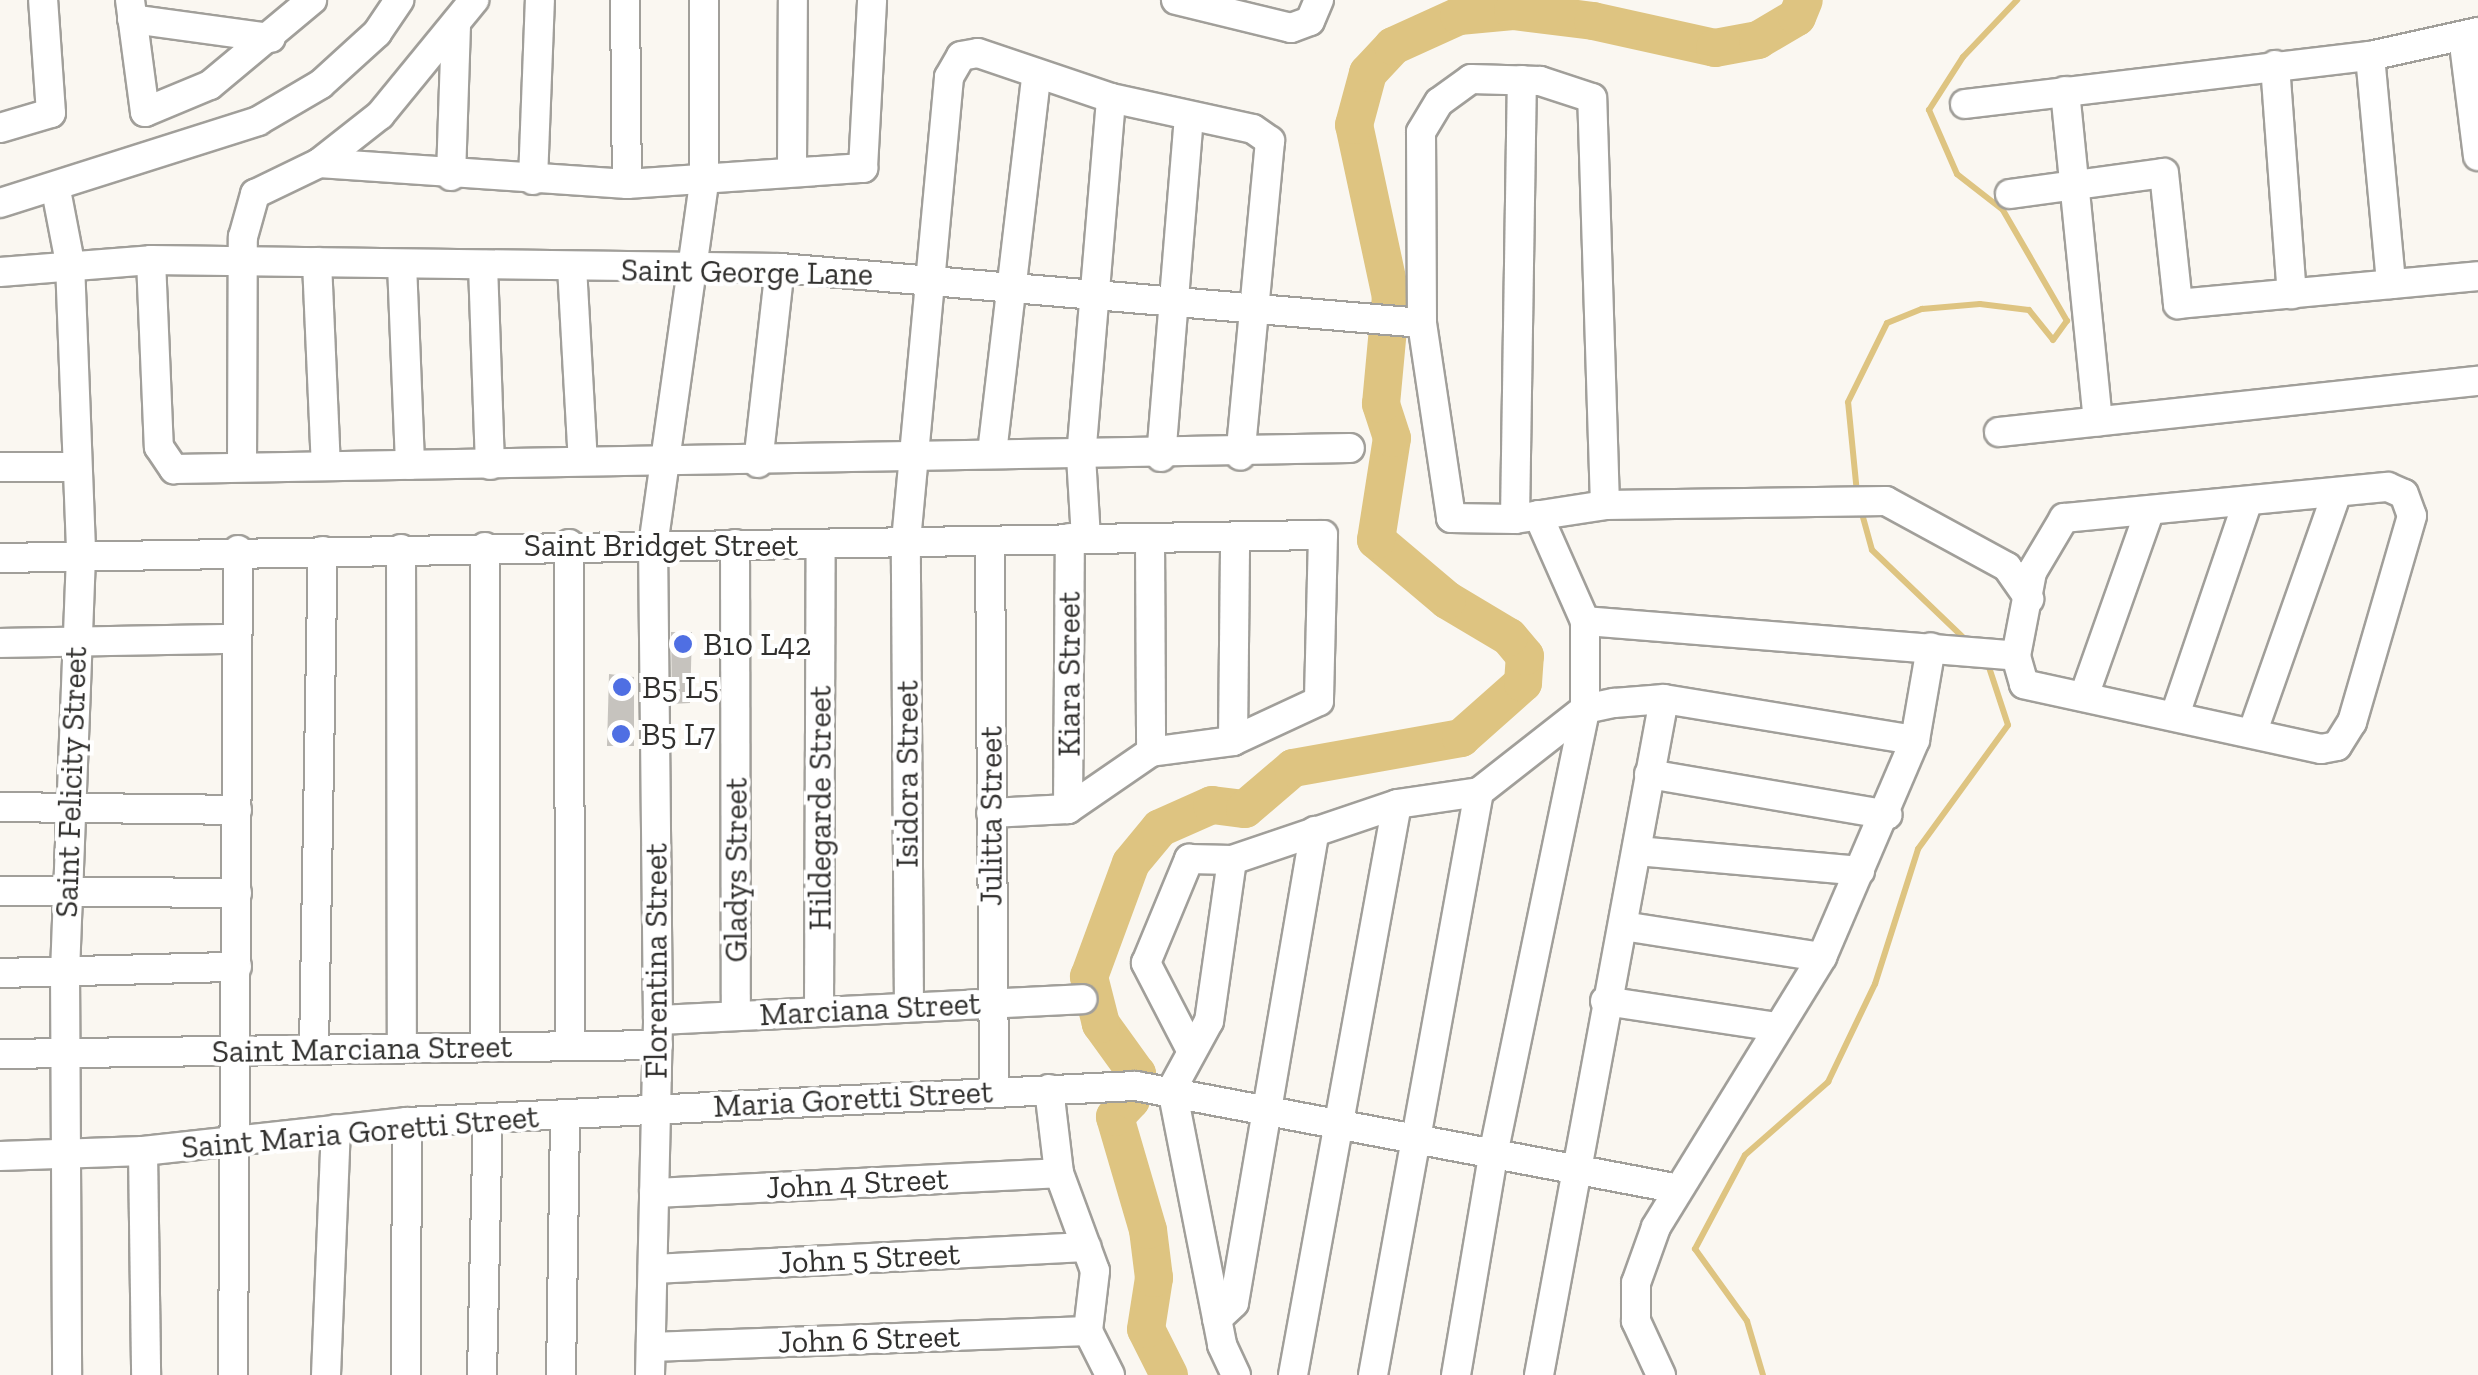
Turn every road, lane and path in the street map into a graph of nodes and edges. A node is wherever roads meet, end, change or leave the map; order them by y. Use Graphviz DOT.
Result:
graph roads {
  1 [pos="43,0"];
  2 [pos="312,0"];
  3 [pos="399,0"];
  4 [pos="474,0"];
  5 [pos="540,0"];
  6 [pos="625,0"];
  7 [pos="704,0"];
  8 [pos="793,0"];
  9 [pos="872,0"];
  10 [pos="1176,0"];
  11 [pos="1319,0"];
  12 [pos="131,10"];
  13 [pos="456,24"];
  14 [pos="2470,34"];
  15 [pos="271,38"];
  16 [pos="2370,56"];
  17 [pos="2275,65"];
  18 [pos="1036,76"];
  19 [pos="1522,80"];
  20 [pos="2066,91"];
  21 [pos="1111,98"];
  22 [pos="1964,104"];
  23 [pos="1189,117"];
  24 [pos="0,128"];
  25 [pos="2478,156"];
  26 [pos="319,163"];
  27 [pos="792,168"];
  28 [pos="451,176"];
  29 [pos="533,180"];
  30 [pos="704,181"];
  31 [pos="627,184"];
  32 [pos="2072,184"];
  33 [pos="56,190"];
  34 [pos="2010,194"];
  35 [pos="0,203"];
  36 [pos="152,260"];
  37 [pos="244,260"];
  38 [pos="317,262"];
  39 [pos="70,264"];
  40 [pos="402,264"];
  41 [pos="483,265"];
  42 [pos="572,268"];
  43 [pos="780,268"];
  44 [pos="692,270"];
  45 [pos="0,272"];
  46 [pos="2478,276"];
  47 [pos="930,278"];
  48 [pos="1010,284"];
  49 [pos="2391,284"];
  50 [pos="1092,294"];
  51 [pos="2292,294"];
  52 [pos="1176,308"];
  53 [pos="1254,310"];
  54 [pos="1417,324"];
  55 [pos="2478,382"];
  56 [pos="2098,421"];
  57 [pos="1999,432"];
  58 [pos="1350,448"];
  59 [pos="992,453"];
  60 [pos="911,454"];
  61 [pos="1240,456"];
  62 [pos="1081,457"];
  63 [pos="1161,457"];
  64 [pos="583,461"];
  65 [pos="665,461"];
  66 [pos="758,462"];
  67 [pos="326,464"];
  68 [pos="410,465"];
  69 [pos="490,465"];
  70 [pos="0,467"];
  71 [pos="77,467"];
  72 [pos="242,467"];
  73 [pos="2337,492"];
  74 [pos="2248,500"];
  75 [pos="1605,505"];
  76 [pos="2150,510"];
  77 [pos="1526,517"];
  78 [pos="1078,538"];
  79 [pos="1235,538"];
  80 [pos="1150,539"];
  81 [pos="906,541"];
  82 [pos="990,541"];
  83 [pos="569,544"];
  84 [pos="735,544"];
  85 [pos="821,544"];
  86 [pos="654,546"];
  87 [pos="485,547"];
  88 [pos="401,549"];
  89 [pos="238,550"];
  90 [pos="323,552"];
  91 [pos="81,556"];
  92 [pos="0,558"];
  93 [pos="2029,599"];
  94 [pos="1585,621"];
  95 [pos="238,640"];
  96 [pos="76,642"];
  97 [pos="0,643"];
  98 [pos="1930,647"];
  99 [pos="2016,656"];
  100 [pos="2084,696"];
  101 [pos="1664,699"];
  102 [pos="1585,709"];
  103 [pos="2175,715"];
  104 [pos="2254,731"];
  105 [pos="1915,740"];
  106 [pos="1233,741"];
  107 [pos="1152,752"];
  108 [pos="1649,774"];
  109 [pos="1479,792"];
  110 [pos="1397,804"];
  111 [pos="0,807"];
  112 [pos="70,809"];
  113 [pos="237,810"];
  114 [pos="1068,810"];
  115 [pos="991,814"];
  116 [pos="1888,815"];
  117 [pos="1314,831"];
  118 [pos="1638,851"];
  119 [pos="1232,860"];
  120 [pos="1860,871"];
  121 [pos="69,890"];
  122 [pos="0,891"];
  123 [pos="237,893"];
  124 [pos="1623,926"];
  125 [pos="1822,957"];
  126 [pos="237,967"];
  127 [pos="65,970"];
  128 [pos="0,973"];
  129 [pos="1082,999"];
  130 [pos="1604,1000"];
  131 [pos="992,1003"];
  132 [pos="909,1008"];
  133 [pos="820,1012"];
  134 [pos="736,1016"];
  135 [pos="1776,1026"];
  136 [pos="658,1032"];
  137 [pos="570,1046"];
  138 [pos="484,1047"];
  139 [pos="402,1048"];
  140 [pos="1190,1048"];
  141 [pos="237,1050"];
  142 [pos="314,1050"];
  143 [pos="0,1054"];
  144 [pos="66,1054"];
  145 [pos="1049,1088"];
  146 [pos="1172,1089"];
  147 [pos="994,1091"];
  148 [pos="1268,1107"];
  149 [pos="656,1110"];
  150 [pos="565,1114"];
  151 [pos="488,1118"];
  152 [pos="407,1122"];
  153 [pos="1345,1122"];
  154 [pos="336,1129"];
  155 [pos="1418,1135"];
  156 [pos="230,1140"];
  157 [pos="1494,1150"];
  158 [pos="144,1152"];
  159 [pos="64,1153"];
  160 [pos="0,1156"];
  161 [pos="1572,1164"];
  162 [pos="1059,1173"];
  163 [pos="1674,1188"];
  164 [pos="654,1194"];
  165 [pos="1086,1247"];
  166 [pos="652,1269"];
  167 [pos="1217,1319"];
  168 [pos="1088,1331"];
  169 [pos="650,1361"];
  170 [pos="67,1375"];
  171 [pos="146,1375"];
  172 [pos="232,1375"];
  173 [pos="326,1375"];
  174 [pos="406,1375"];
  175 [pos="482,1375"];
  176 [pos="561,1375"];
  177 [pos="1110,1375"];
  178 [pos="1236,1375"];
  179 [pos="1294,1375"];
  180 [pos="1373,1375"];
  181 [pos="1456,1375"];
  182 [pos="1540,1375"];
  183 [pos="1662,1375"];
  1 -- 24 [label="street"];
  2 -- 15 [label="street"];
  3 -- 33 [label="street"];
  4 -- 13 [label="street"];
  5 -- 29 [label="street"];
  6 -- 31 [label="street"];
  7 -- 30 [label="street, Florentina Street"];
  8 -- 27 [label="street"];
  9 -- 27 [label="street"];
  10 -- 11 [label="street"];
  12 -- 15 [label="street"];
  12 -- 15 [label="street"];
  13 -- 26 [label="street"];
  13 -- 28 [label="street"];
  14 -- 16 [label="street"];
  14 -- 25 [label="street"];
  16 -- 17 [label="street"];
  16 -- 49 [label="street"];
  17 -- 20 [label="street"];
  17 -- 51 [label="street"];
  18 -- 21 [label="street"];
  18 -- 47 [label="street, Isidora Street"];
  18 -- 48 [label="street"];
  19 -- 54 [label="street"];
  19 -- 75 [label="street"];
  19 -- 77 [label="street"];
  20 -- 22 [label="street"];
  20 -- 32 [label="street"];
  21 -- 23 [label="street"];
  21 -- 50 [label="street, Kiara Street"];
  23 -- 52 [label="street"];
  23 -- 53 [label="street"];
  26 -- 28 [label="street"];
  26 -- 37 [label="street"];
  27 -- 30 [label="street"];
  28 -- 29 [label="street"];
  29 -- 31 [label="street"];
  30 -- 31 [label="street"];
  30 -- 44 [label="street, Florentina Street"];
  32 -- 34 [label="street"];
  32 -- 51 [label="street"];
  32 -- 56 [label="street"];
  33 -- 35 [label="street"];
  33 -- 39 [label="street, Saint Felicity Street"];
  36 -- 37 [label="street, Saint George Lane"];
  36 -- 39 [label="street, Saint George Lane"];
  36 -- 72 [label="street"];
  37 -- 38 [label="street, Saint George Lane"];
  37 -- 72 [label="street"];
  38 -- 40 [label="street, Saint George Lane"];
  38 -- 67 [label="street"];
  39 -- 45 [label="street, Saint George Lane"];
  39 -- 71 [label="street, Saint Felicity Street"];
  40 -- 41 [label="street, Saint George Lane"];
  40 -- 68 [label="street"];
  41 -- 42 [label="street, Saint George Lane"];
  41 -- 69 [label="street"];
  42 -- 44 [label="street, Saint George Lane"];
  42 -- 64 [label="street"];
  43 -- 44 [label="street, Saint George Lane"];
  43 -- 47 [label="street, Saint George Lane"];
  43 -- 66 [label="street"];
  44 -- 65 [label="street, Florentina Street"];
  46 -- 49 [label="street"];
  47 -- 48 [label="street, Saint George Lane"];
  47 -- 60 [label="street, Isidora Street"];
  48 -- 50 [label="street, Saint George Lane"];
  48 -- 59 [label="street"];
  49 -- 51 [label="street"];
  50 -- 52 [label="street, Saint George Lane"];
  50 -- 62 [label="street, Kiara Street"];
  52 -- 53 [label="street, Saint George Lane"];
  52 -- 63 [label="street"];
  53 -- 54 [label="street, Saint George Lane"];
  53 -- 61 [label="street"];
  54 -- 77 [label="street"];
  55 -- 56 [label="street"];
  56 -- 57 [label="street"];
  58 -- 61 [label="street"];
  59 -- 60 [label="street"];
  59 -- 62 [label="street"];
  60 -- 66 [label="street"];
  60 -- 81 [label="street, Isidora Street"];
  61 -- 63 [label="street"];
  62 -- 63 [label="street"];
  62 -- 78 [label="street, Kiara Street"];
  64 -- 65 [label="street"];
  64 -- 69 [label="street"];
  65 -- 66 [label="street"];
  65 -- 86 [label="street, Florentina Street"];
  67 -- 68 [label="street"];
  67 -- 72 [label="street"];
  68 -- 69 [label="street"];
  70 -- 71 [label="street"];
  71 -- 91 [label="street, Saint Felicity Street"];
  73 -- 74 [label="street"];
  73 -- 104 [label="street"];
  73 -- 104 [label="street"];
  74 -- 76 [label="street"];
  74 -- 103 [label="street"];
  75 -- 77 [label="street"];
  75 -- 93 [label="street"];
  76 -- 93 [label="street"];
  76 -- 100 [label="street"];
  77 -- 94 [label="street"];
  78 -- 80 [label="street, Saint Bridget Street"];
  78 -- 82 [label="street, Saint Bridget Street"];
  78 -- 114 [label="street, Kiara Street"];
  79 -- 80 [label="street, Saint Bridget Street"];
  79 -- 106 [label="street"];
  79 -- 106 [label="street, Saint Bridget Street"];
  80 -- 107 [label="street"];
  81 -- 82 [label="street, Saint Bridget Street"];
  81 -- 85 [label="street, Saint Bridget Street"];
  81 -- 132 [label="street, Isidora Street"];
  82 -- 115 [label="street, Julitta Street"];
  83 -- 86 [label="street, Saint Bridget Street"];
  83 -- 87 [label="street, Saint Bridget Street"];
  83 -- 137 [label="street"];
  84 -- 85 [label="street, Saint Bridget Street"];
  84 -- 86 [label="street, Saint Bridget Street"];
  84 -- 134 [label="street, Gladys Street"];
  85 -- 133 [label="street, Hildegarde Street"];
  86 -- 136 [label="street, Florentina Street"];
  87 -- 88 [label="street, Saint Bridget Street"];
  87 -- 138 [label="street"];
  88 -- 90 [label="street, Saint Bridget Street"];
  88 -- 139 [label="street"];
  89 -- 90 [label="street, Saint Bridget Street"];
  89 -- 91 [label="street, Saint Bridget Street"];
  89 -- 95 [label="street"];
  90 -- 142 [label="street"];
  91 -- 92 [label="street, Saint Bridget Street"];
  91 -- 96 [label="street, Saint Felicity Street"];
  93 -- 99 [label="street"];
  94 -- 98 [label="street"];
  94 -- 102 [label="street"];
  95 -- 96 [label="street"];
  95 -- 113 [label="street"];
  96 -- 97 [label="street"];
  96 -- 112 [label="street, Saint Felicity Street"];
  98 -- 99 [label="street"];
  98 -- 105 [label="street"];
  99 -- 100 [label="street"];
  100 -- 103 [label="street"];
  101 -- 102 [label="street"];
  101 -- 105 [label="street"];
  101 -- 108 [label="street"];
  102 -- 109 [label="street"];
  102 -- 157 [label="street"];
  103 -- 104 [label="street"];
  105 -- 116 [label="street"];
  106 -- 107 [label="street"];
  107 -- 114 [label="street"];
  108 -- 116 [label="street"];
  108 -- 118 [label="street"];
  109 -- 110 [label="street"];
  109 -- 155 [label="street"];
  110 -- 117 [label="street"];
  110 -- 153 [label="street"];
  111 -- 112 [label="street"];
  112 -- 113 [label="street"];
  112 -- 121 [label="street, Saint Felicity Street"];
  113 -- 123 [label="street"];
  114 -- 115 [label="street"];
  115 -- 131 [label="street, Julitta Street"];
  116 -- 120 [label="street"];
  117 -- 119 [label="street"];
  117 -- 148 [label="street"];
  118 -- 120 [label="street"];
  118 -- 124 [label="street"];
  119 -- 140 [label="street"];
  119 -- 140 [label="street"];
  120 -- 125 [label="street"];
  121 -- 122 [label="street"];
  121 -- 123 [label="street"];
  121 -- 127 [label="street, Saint Felicity Street"];
  123 -- 126 [label="street"];
  124 -- 125 [label="street"];
  124 -- 130 [label="street"];
  125 -- 135 [label="street"];
  126 -- 127 [label="street"];
  126 -- 141 [label="street"];
  127 -- 128 [label="street"];
  127 -- 144 [label="street, Saint Felicity Street"];
  129 -- 131 [label="street, Marciana Street"];
  130 -- 135 [label="street"];
  130 -- 161 [label="street"];
  131 -- 132 [label="street, Marciana Street"];
  131 -- 147 [label="street, Julitta Street"];
  132 -- 133 [label="street, Marciana Street"];
  133 -- 134 [label="street, Marciana Street"];
  134 -- 136 [label="street, Marciana Street"];
  135 -- 163 [label="street"];
  136 -- 137 [label="street, Saint Marciana Street"];
  136 -- 149 [label="street, Florentina Street"];
  137 -- 138 [label="street, Saint Marciana Street"];
  138 -- 139 [label="street, Saint Marciana Street"];
  139 -- 142 [label="street, Saint Marciana Street"];
  140 -- 146 [label="street"];
  141 -- 142 [label="street, Saint Marciana Street"];
  141 -- 144 [label="street, Saint Marciana Street"];
  141 -- 156 [label="street"];
  143 -- 144 [label="street, Saint Marciana Street"];
  144 -- 159 [label="street, Saint Felicity Street"];
  145 -- 146 [label="street, Maria Goretti Street"];
  145 -- 147 [label="street, Maria Goretti Street"];
  145 -- 162 [label="street"];
  146 -- 148 [label="street, Maria Goretti Street"];
  146 -- 167 [label="street"];
  147 -- 149 [label="street, Maria Goretti Street"];
  148 -- 153 [label="street, Maria Goretti Street"];
  148 -- 167 [label="street"];
  149 -- 150 [label="street, Saint Maria Goretti Street"];
  149 -- 164 [label="street, Florentina Street"];
  150 -- 151 [label="street, Saint Maria Goretti Street"];
  150 -- 176 [label="street"];
  151 -- 152 [label="street, Saint Maria Goretti Street"];
  151 -- 175 [label="street"];
  152 -- 154 [label="street, Saint Maria Goretti Street"];
  152 -- 174 [label="street"];
  153 -- 155 [label="street, Maria Goretti Street"];
  153 -- 179 [label="street"];
  154 -- 156 [label="street, Saint Maria Goretti Street"];
  154 -- 173 [label="street"];
  155 -- 157 [label="street, Maria Goretti Street"];
  155 -- 180 [label="street"];
  156 -- 158 [label="street, Saint Maria Goretti Street"];
  156 -- 172 [label="street"];
  157 -- 161 [label="street, Maria Goretti Street"];
  157 -- 181 [label="street"];
  158 -- 159 [label="street, Saint Maria Goretti Street"];
  158 -- 171 [label="street"];
  159 -- 160 [label="street, Saint Maria Goretti Street"];
  159 -- 170 [label="street, Saint Felicity Street"];
  161 -- 163 [label="street, Maria Goretti Street"];
  161 -- 182 [label="street"];
  162 -- 164 [label="street, John 4 Street"];
  162 -- 165 [label="street"];
  163 -- 183 [label="street"];
  164 -- 166 [label="street, Florentina Street"];
  165 -- 166 [label="street, John 5 Street"];
  165 -- 168 [label="street"];
  166 -- 169 [label="street, Florentina Street"];
  167 -- 178 [label="street"];
  168 -- 169 [label="street, John 6 Street"];
  168 -- 177 [label="street"];
}
